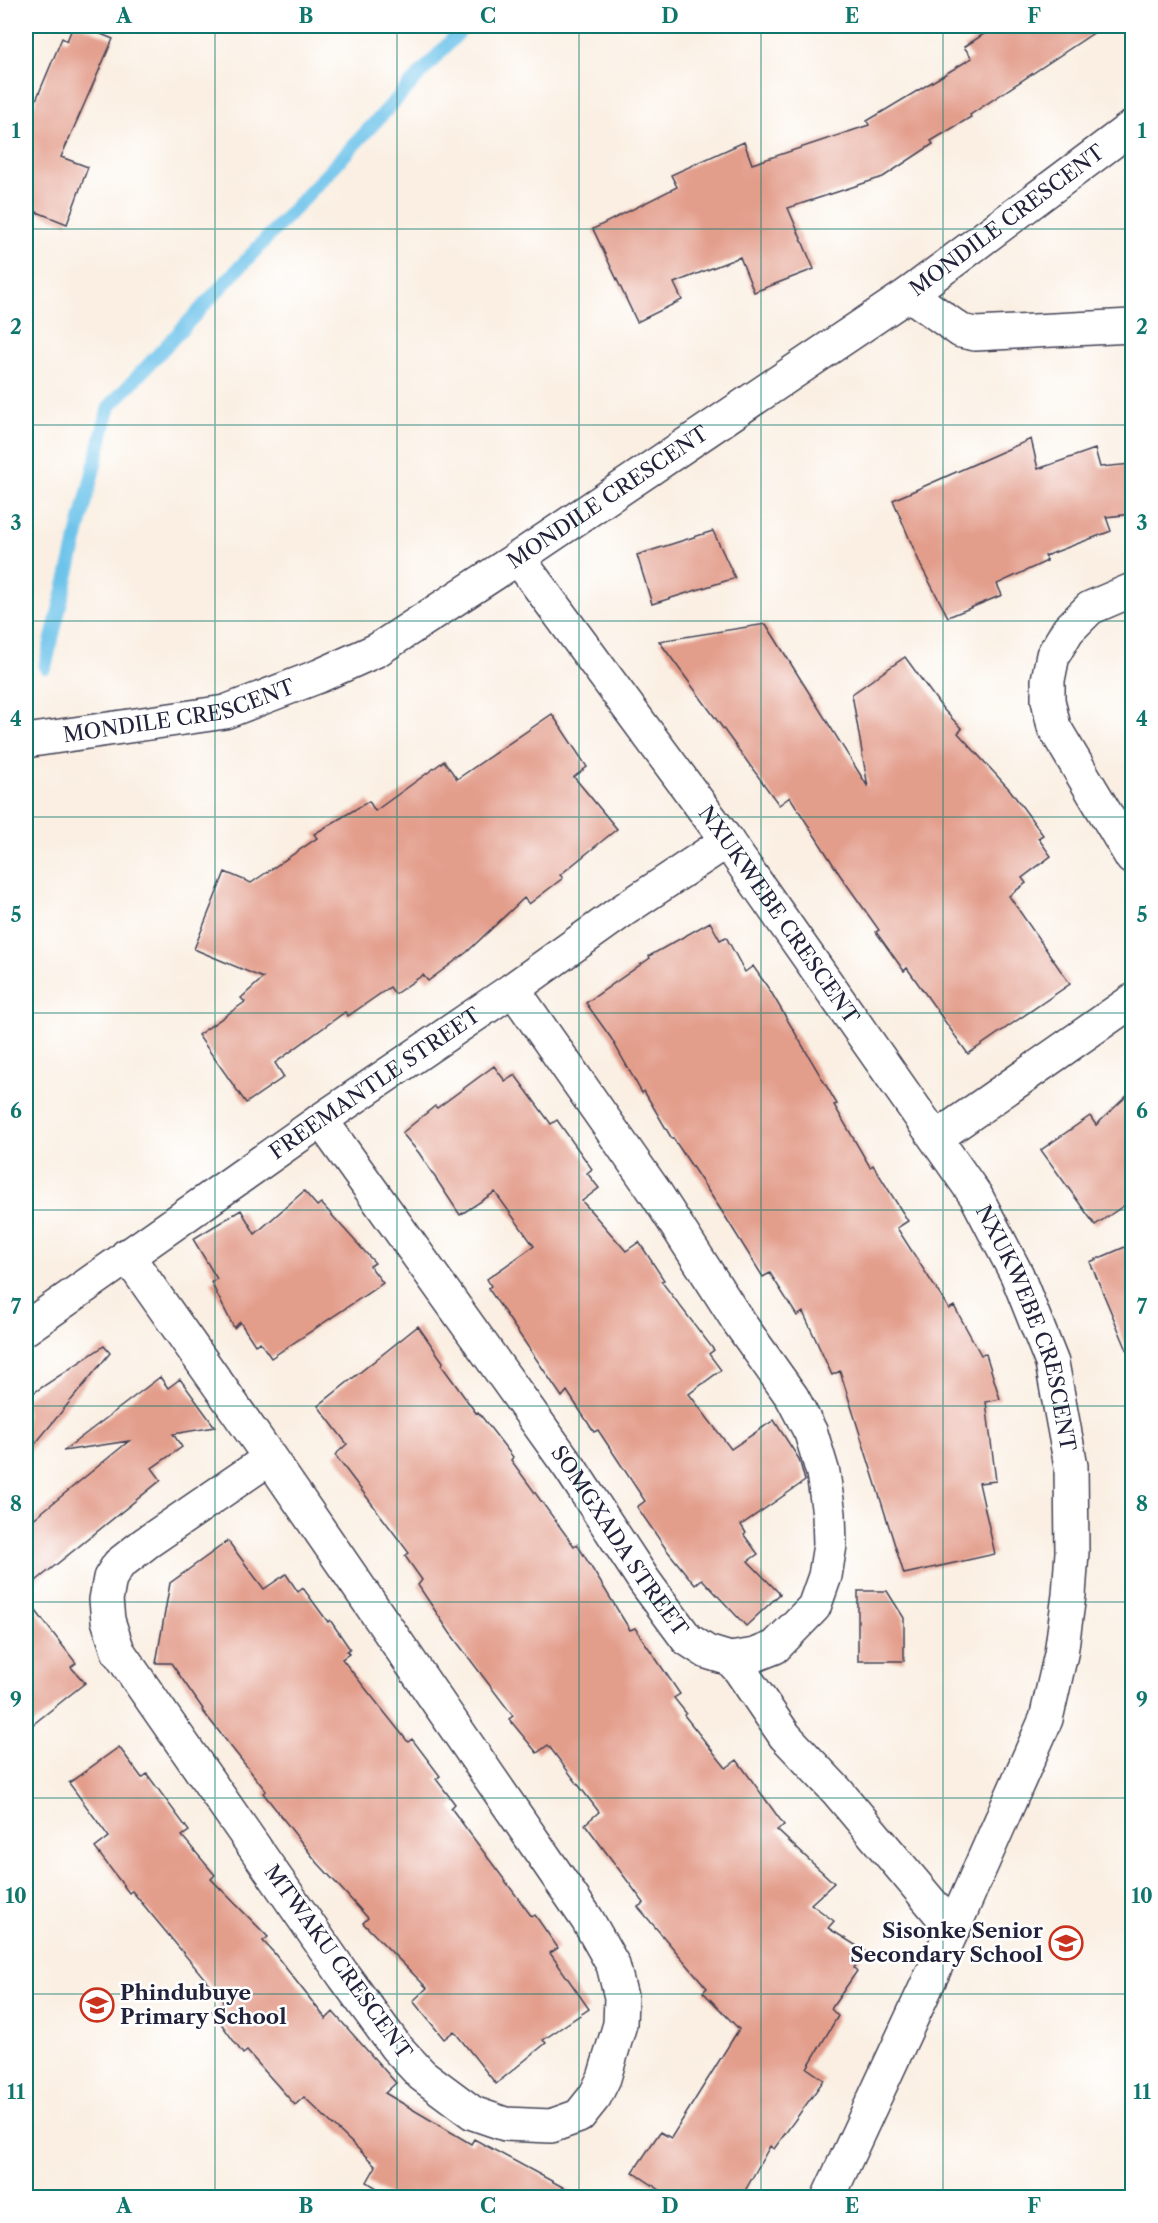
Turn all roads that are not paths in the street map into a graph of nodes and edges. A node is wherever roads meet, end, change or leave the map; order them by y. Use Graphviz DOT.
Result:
graph roads {
  1 [pos="1132,128"];
  2 [pos="909,294"];
  3 [pos="1132,326"];
  4 [pos="518,558"];
  5 [pos="1132,590"];
  6 [pos="26,741"];
  7 [pos="727,841"];
  8 [pos="1132,858"];
  9 [pos="513,989"];
  10 [pos="1132,1000"];
  11 [pos="321,1120"];
  12 [pos="936,1138"];
  13 [pos="127,1255"];
  14 [pos="26,1328"];
  15 [pos="270,1458"];
  16 [pos="730,1659"];
  17 [pos="953,1929"];
  18 [pos="828,2198"];
  1 -- 2 [label="street, MONDILE CRESCENT"];
  2 -- 3 [label="street"];
  2 -- 4 [label="street, MONDILE CRESCENT"];
  4 -- 6 [label="street, MONDILE CRESCENT"];
  4 -- 7 [label="street, NXUKWEBE CRESCENT"];
  5 -- 8 [label="street"];
  7 -- 9 [label="street, FREEMANTLE STREET"];
  7 -- 12 [label="street, NXUKWEBE CRESCENT"];
  9 -- 11 [label="street, FREEMANTLE STREET"];
  9 -- 16 [label="street"];
  10 -- 12 [label="street"];
  11 -- 13 [label="street, FREEMANTLE STREET"];
  11 -- 16 [label="street, SOMGXADA STREET"];
  12 -- 17 [label="street, NXUKWEBE CRESCENT"];
  13 -- 14 [label="street, FREEMANTLE STREET"];
  13 -- 15 [label="street, MTWAKU CRESCENT"];
  15 -- 15 [label="street, MTWAKU CRESCENT"];
  16 -- 17 [label="street"];
  17 -- 18 [label="street, NXUKWEBE CRESCENT"];
}
